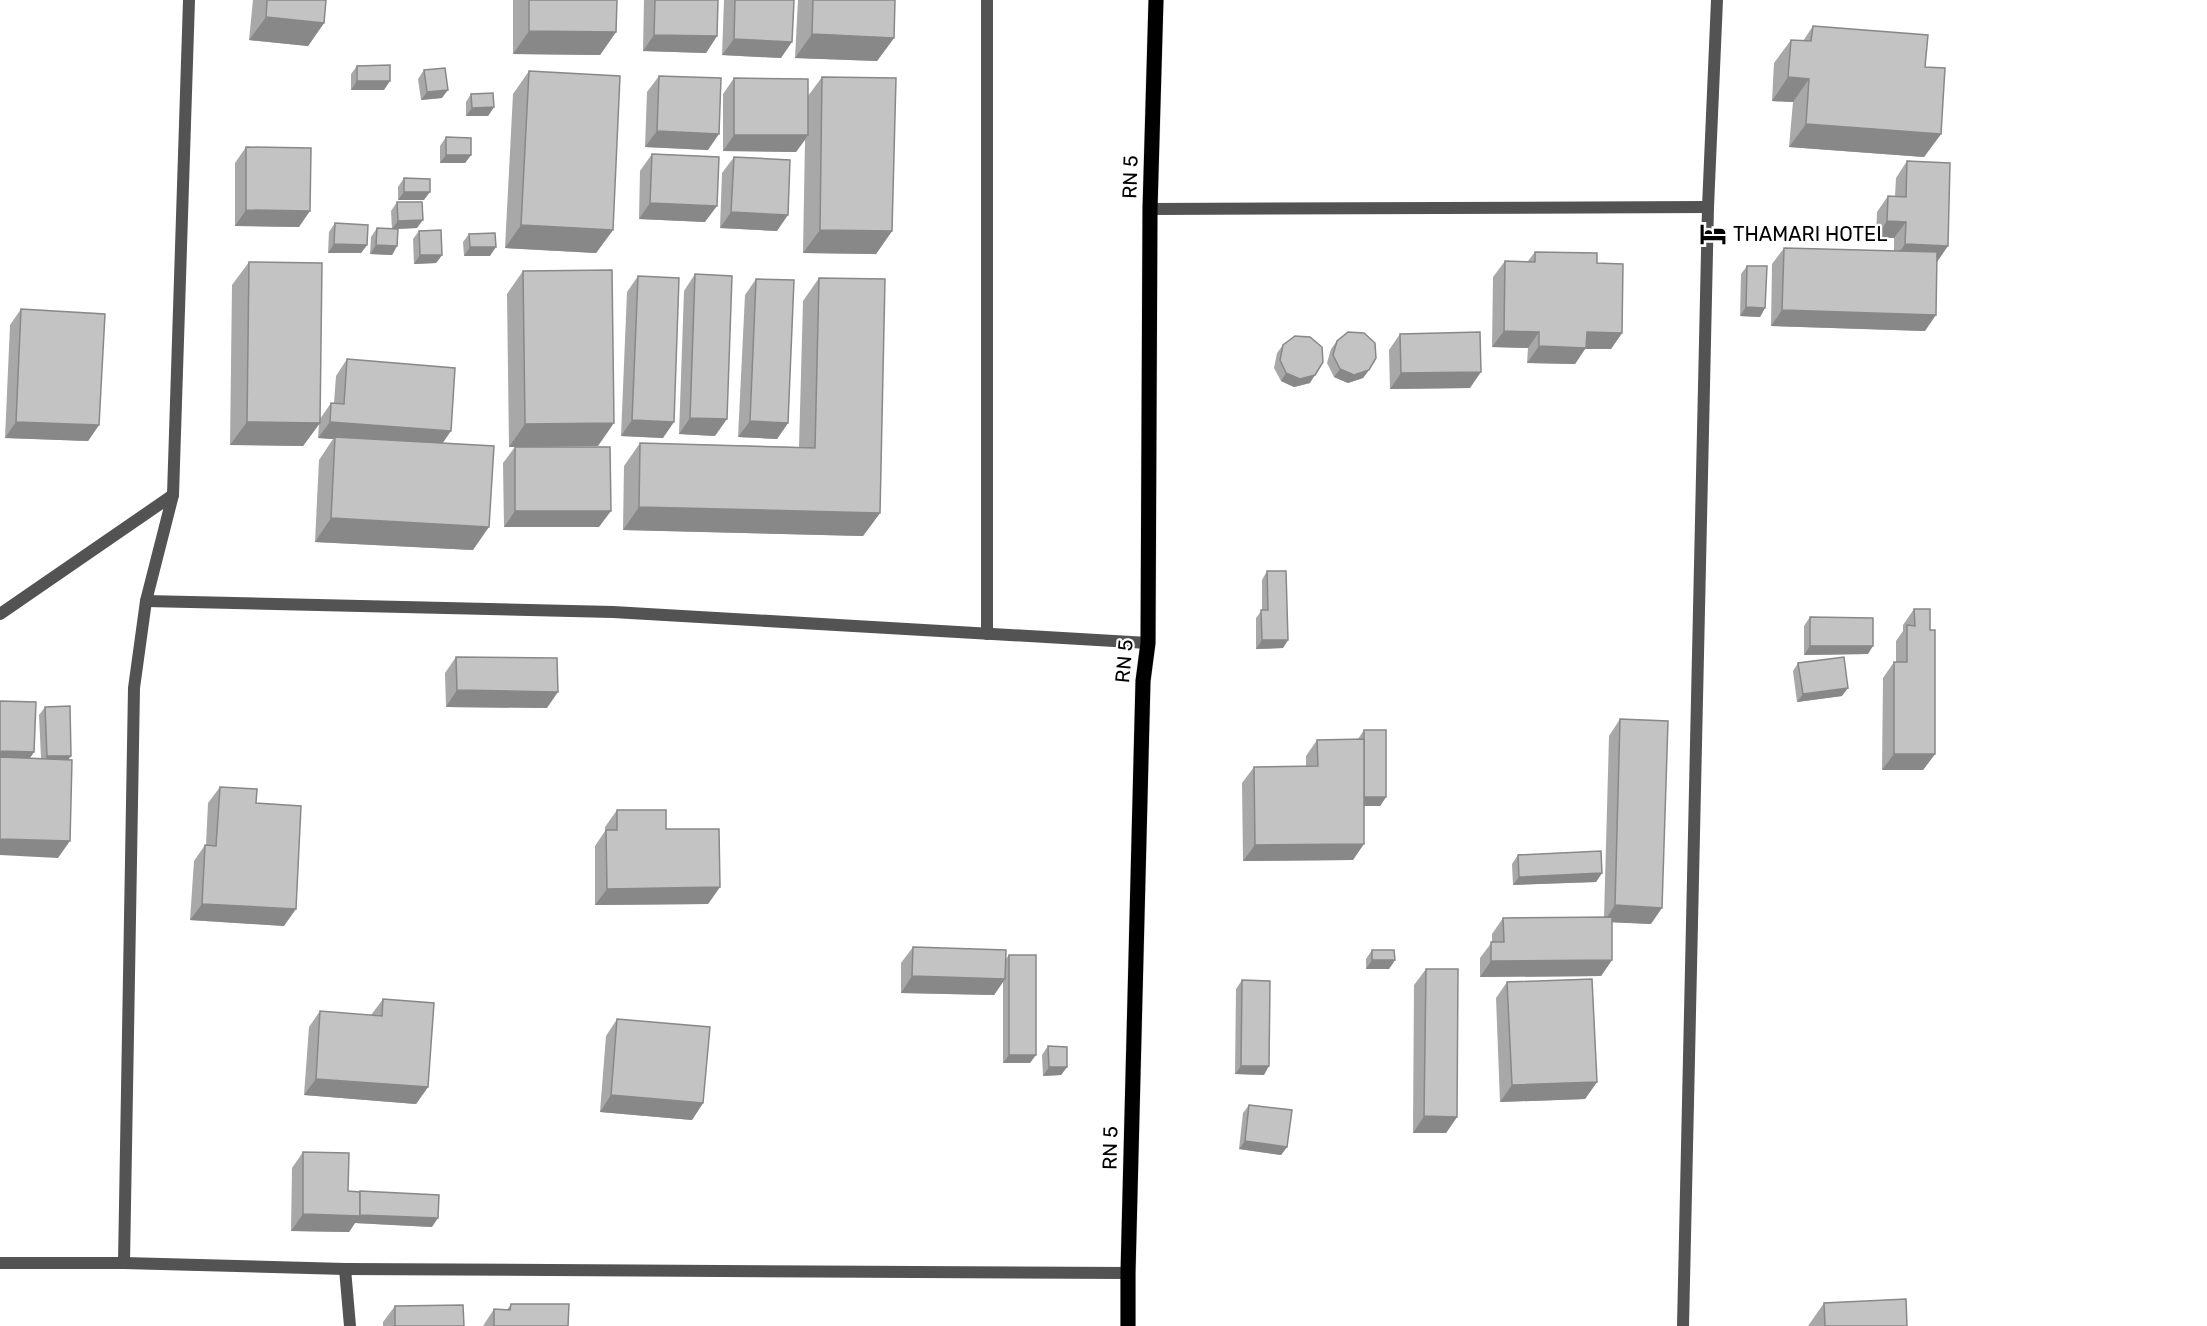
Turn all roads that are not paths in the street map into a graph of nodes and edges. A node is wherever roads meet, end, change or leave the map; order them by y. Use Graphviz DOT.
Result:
graph roads {
  1 [pos="189,0"];
  2 [pos="987,0"];
  3 [pos="1156,0"];
  4 [pos="1717,0"];
  5 [pos="1708,207"];
  6 [pos="1150,209"];
  7 [pos="173,495"];
  8 [pos="146,601"];
  9 [pos="0,614"];
  10 [pos="987,634"];
  11 [pos="1148,643"];
  12 [pos="0,1263"];
  13 [pos="124,1263"];
  14 [pos="345,1269"];
  15 [pos="1128,1273"];
  16 [pos="350,1326"];
  17 [pos="1128,1326"];
  18 [pos="1683,1326"];
  1 -- 7 [label="street"];
  2 -- 10 [label="street"];
  3 -- 6 [label="main road, RN 5 / RN 5"];
  4 -- 5 [label="street"];
  5 -- 6 [label="street"];
  5 -- 18 [label="street"];
  6 -- 11 [label="main road, RN 5 / RN 5"];
  7 -- 8 [label="street"];
  7 -- 9 [label="street"];
  8 -- 10 [label="street"];
  8 -- 13 [label="street"];
  10 -- 11 [label="street"];
  11 -- 15 [label="main road, RN 5 / RN 5"];
  12 -- 13 [label="street"];
  13 -- 14 [label="street"];
  14 -- 15 [label="street"];
  14 -- 16 [label="street"];
  15 -- 17 [label="main road, RN 5 / RN 5"];
}
